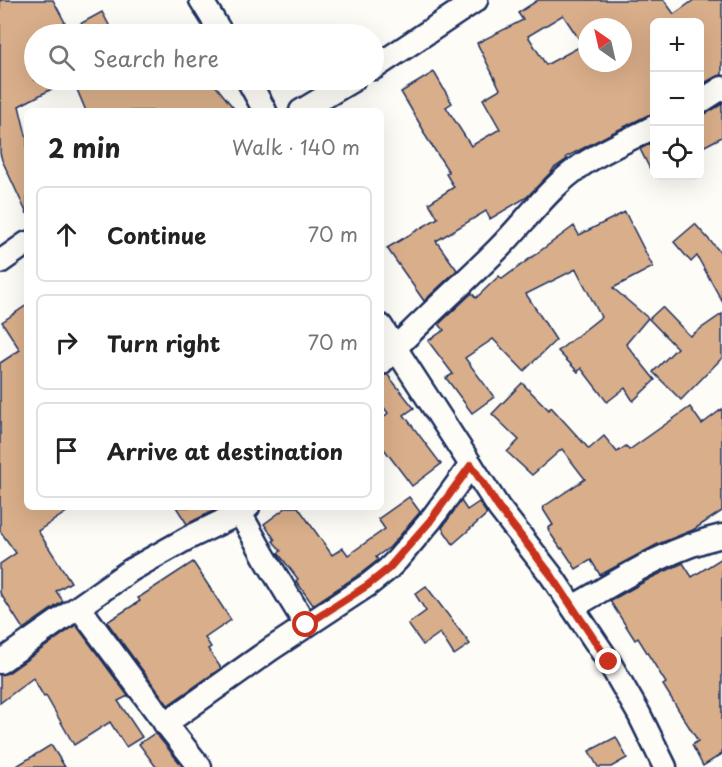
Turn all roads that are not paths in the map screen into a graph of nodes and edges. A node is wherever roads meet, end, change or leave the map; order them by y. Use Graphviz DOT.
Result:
graph roads {
  1 [pos="201,0"];
  2 [pos="476,0"];
  3 [pos="216,24"];
  4 [pos="384,61"];
  5 [pos="722,88"];
  6 [pos="253,90"];
  7 [pos="336,90"];
  8 [pos="704,99"];
  9 [pos="263,108"];
  10 [pos="306,108"];
  11 [pos="650,129"];
  12 [pos="24,245"];
  13 [pos="0,262"];
  14 [pos="384,339"];
  15 [pos="388,356"];
  16 [pos="471,465"];
  17 [pos="244,510"];
  18 [pos="722,535"];
  19 [pos="79,607"];
  20 [pos="573,607"];
  21 [pos="306,625"];
  22 [pos="0,662"];
  23 [pos="165,724"];
  24 [pos="196,766"];
  25 [pos="665,767"];
  1 -- 3 [label="street"];
  2 -- 4 [label="street"];
  5 -- 8 [label="street"];
  6 -- 9 [label="street"];
  7 -- 10 [label="street"];
  11 -- 15 [label="street"];
  12 -- 13 [label="street"];
  14 -- 15 [label="street"];
  15 -- 16 [label="street"];
  16 -- 20 [label="street"];
  16 -- 21 [label="street"];
  17 -- 19 [label="street"];
  17 -- 21 [label="street"];
  18 -- 20 [label="street"];
  19 -- 22 [label="street"];
  19 -- 23 [label="street"];
  20 -- 25 [label="street"];
  21 -- 23 [label="street"];
  23 -- 24 [label="street"];
}
